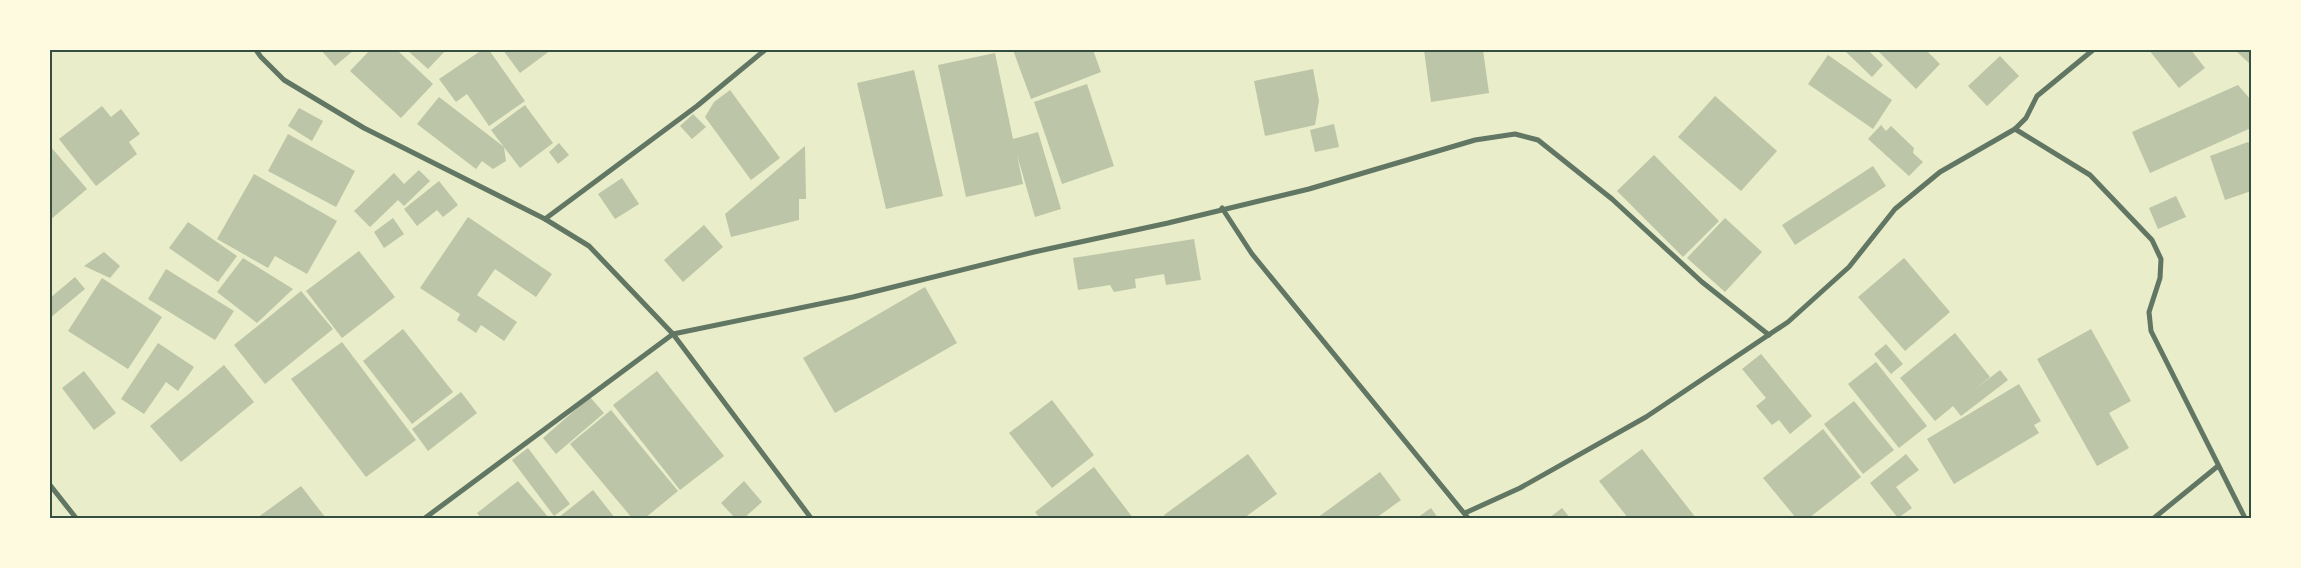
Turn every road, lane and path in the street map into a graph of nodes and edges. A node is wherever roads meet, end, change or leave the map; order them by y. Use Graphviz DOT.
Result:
graph roads {
  1 [pos="256,50"];
  2 [pos="765,50"];
  3 [pos="2093,50"];
  4 [pos="2015,129"];
  5 [pos="1222,208"];
  6 [pos="545,219"];
  7 [pos="673,334"];
  8 [pos="1768,335"];
  9 [pos="2218,466"];
  10 [pos="50,485"];
  11 [pos="1467,516"];
  12 [pos="76,518"];
  13 [pos="425,518"];
  14 [pos="811,518"];
  15 [pos="2154,518"];
  16 [pos="2245,518"];
  1 -- 6 [label="street"];
  2 -- 6 [label="street"];
  3 -- 4 [label="street"];
  4 -- 8 [label="street"];
  4 -- 9 [label="street"];
  5 -- 7 [label="street"];
  5 -- 8 [label="street"];
  5 -- 11 [label="street"];
  6 -- 7 [label="street"];
  7 -- 13 [label="street"];
  7 -- 14 [label="street"];
  8 -- 11 [label="street"];
  9 -- 15 [label="street"];
  9 -- 16 [label="street"];
  10 -- 12 [label="street"];
}
